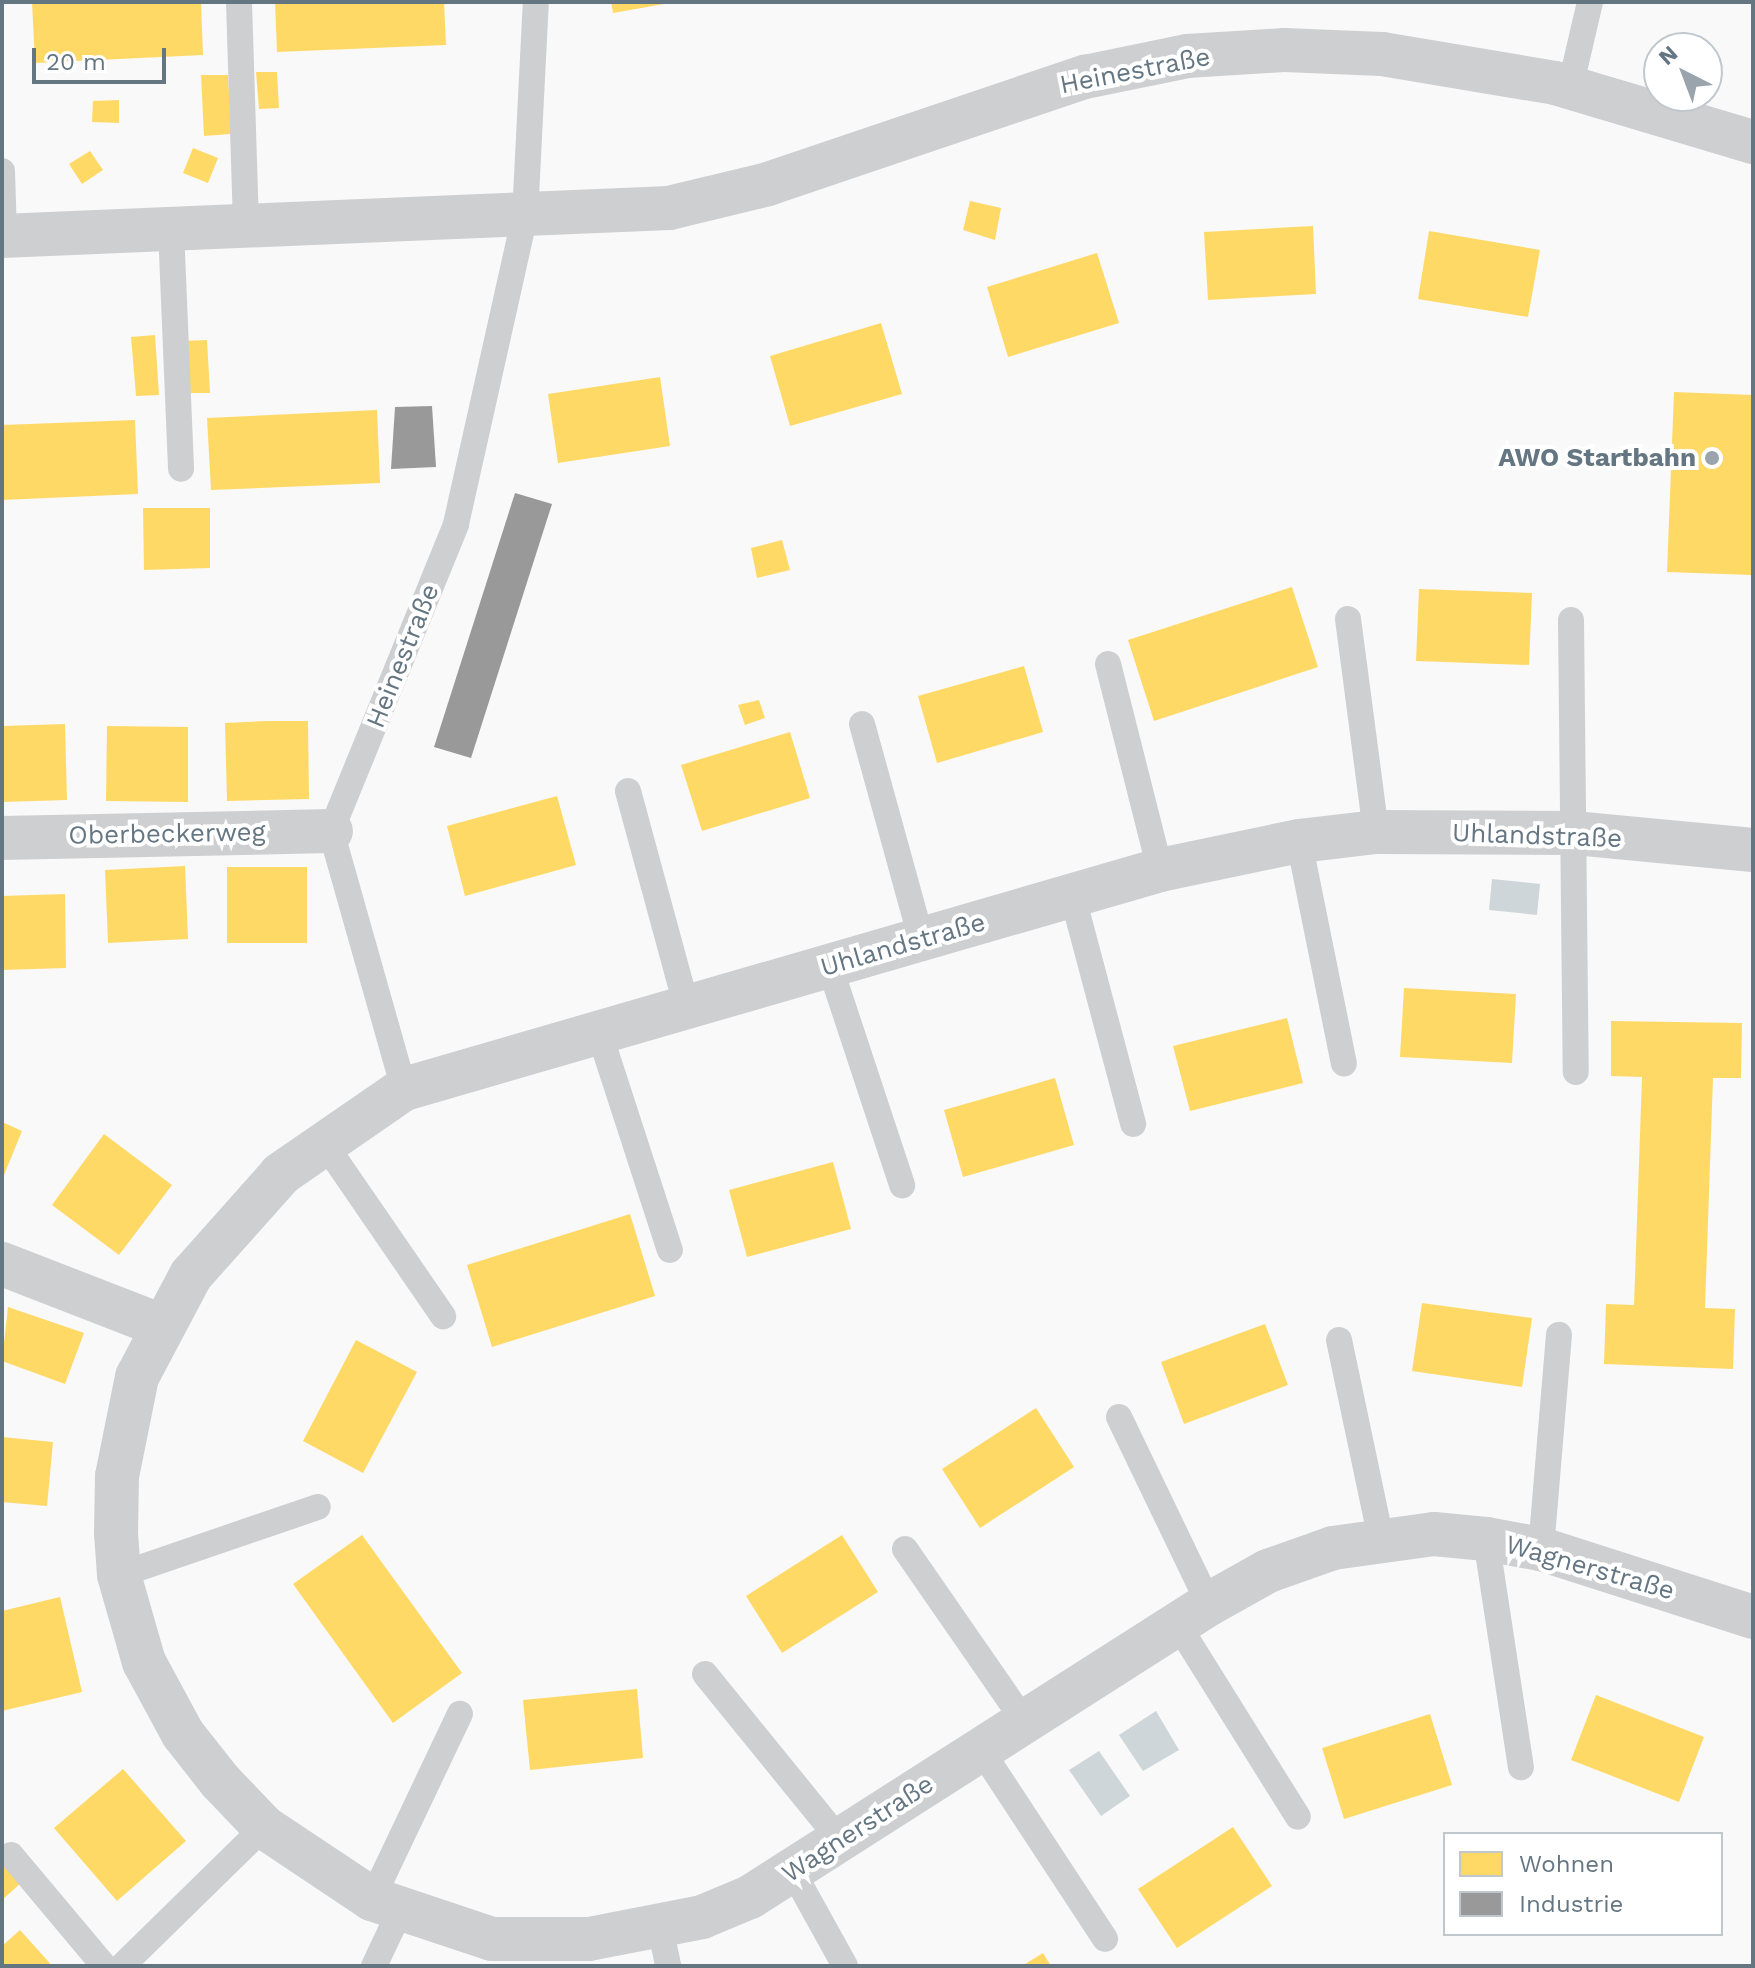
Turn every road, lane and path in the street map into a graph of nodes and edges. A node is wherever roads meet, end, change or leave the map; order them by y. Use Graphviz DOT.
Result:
graph roads {
  1 [pos="239,2"];
  2 [pos="536,2"];
  3 [pos="1590,2"];
  4 [pos="1570,88"];
  5 [pos="1753,142"];
  6 [pos="2,171"];
  7 [pos="525,216"];
  8 [pos="246,226"];
  9 [pos="171,229"];
  10 [pos="3,236"];
  11 [pos="181,469"];
  12 [pos="1348,619"];
  13 [pos="1571,620"];
  14 [pos="1108,664"];
  15 [pos="862,724"];
  16 [pos="628,791"];
  17 [pos="331,831"];
  18 [pos="1376,832"];
  19 [pos="1573,833"];
  20 [pos="2,838"];
  21 [pos="1299,841"];
  22 [pos="1753,850"];
  23 [pos="1160,870"];
  24 [pos="1072,894"];
  25 [pos="921,938"];
  26 [pos="830,967"];
  27 [pos="687,1008"];
  28 [pos="600,1035"];
  29 [pos="1344,1064"];
  30 [pos="1576,1072"];
  31 [pos="404,1089"];
  32 [pos="1133,1124"];
  33 [pos="322,1140"];
  34 [pos="902,1185"];
  35 [pos="670,1250"];
  36 [pos="2,1264"];
  37 [pos="443,1316"];
  38 [pos="159,1325"];
  39 [pos="1559,1335"];
  40 [pos="1339,1340"];
  41 [pos="1119,1417"];
  42 [pos="318,1507"];
  43 [pos="1381,1539"];
  44 [pos="1486,1539"];
  45 [pos="905,1549"];
  46 [pos="1541,1549"];
  47 [pos="118,1554"];
  48 [pos="1194,1614"];
  49 [pos="1753,1617"];
  50 [pos="705,1674"];
  51 [pos="460,1714"];
  52 [pos="1024,1721"];
  53 [pos="981,1750"];
  54 [pos="1521,1767"];
  55 [pos="1298,1817"];
  56 [pos="264,1827"];
  57 [pos="840,1840"];
  58 [pos="11,1855"];
  59 [pos="793,1872"];
  60 [pos="386,1905"];
  61 [pos="1105,1939"];
  62 [pos="664,1946"];
  63 [pos="528,1953"];
  64 [pos="104,1966"];
  65 [pos="122,1966"];
  66 [pos="374,1966"];
  67 [pos="845,1966"];
  1 -- 8 [label="lane"];
  2 -- 7 [label="lane, Heinestraße"];
  3 -- 4 [label="lane"];
  4 -- 5 [label="street, Heinestraße"];
  4 -- 7 [label="street, Heinestraße"];
  6 -- 10 [label="lane"];
  7 -- 8 [label="street, Heinestraße"];
  7 -- 17 [label="lane, Heinestraße"];
  8 -- 9 [label="street, Heinestraße"];
  9 -- 10 [label="street, Heinestraße"];
  9 -- 11 [label="lane"];
  12 -- 18 [label="lane"];
  13 -- 19 [label="lane"];
  14 -- 23 [label="lane"];
  15 -- 25 [label="lane"];
  16 -- 27 [label="lane"];
  17 -- 20 [label="street, Oberbeckerweg"];
  17 -- 31 [label="lane"];
  18 -- 19 [label="street, Uhlandstraße"];
  18 -- 21 [label="street, Uhlandstraße"];
  19 -- 22 [label="street, Uhlandstraße"];
  19 -- 30 [label="lane"];
  21 -- 23 [label="street, Uhlandstraße"];
  21 -- 29 [label="lane"];
  23 -- 24 [label="street, Uhlandstraße"];
  24 -- 25 [label="street, Uhlandstraße"];
  24 -- 32 [label="lane"];
  25 -- 26 [label="street, Uhlandstraße"];
  26 -- 27 [label="street, Uhlandstraße"];
  26 -- 34 [label="lane"];
  27 -- 28 [label="street, Uhlandstraße"];
  28 -- 31 [label="street, Uhlandstraße"];
  28 -- 35 [label="lane"];
  31 -- 33 [label="street, Uhlandstraße"];
  33 -- 37 [label="lane"];
  33 -- 38 [label="street, Uhlandstraße"];
  36 -- 38 [label="street"];
  38 -- 47 [label="street, Uhlandstraße"];
  39 -- 46 [label="lane"];
  40 -- 43 [label="lane"];
  41 -- 48 [label="lane"];
  42 -- 47 [label="lane"];
  43 -- 44 [label="street, Wagnerstraße"];
  43 -- 48 [label="street, Wagnerstraße"];
  44 -- 46 [label="street, Wagnerstraße"];
  44 -- 54 [label="lane"];
  45 -- 52 [label="lane"];
  46 -- 49 [label="street, Wagnerstraße"];
  47 -- 56 [label="street, Wagnerstraße"];
  48 -- 52 [label="street, Wagnerstraße"];
  48 -- 55 [label="lane"];
  50 -- 57 [label="lane"];
  51 -- 60 [label="lane"];
  52 -- 53 [label="street, Wagnerstraße"];
  53 -- 57 [label="street, Wagnerstraße"];
  53 -- 61 [label="lane"];
  56 -- 60 [label="street, Wagnerstraße"];
  56 -- 65 [label="lane"];
  57 -- 59 [label="street, Wagnerstraße"];
  58 -- 64 [label="lane"];
  59 -- 62 [label="street, Wagnerstraße"];
  59 -- 67 [label="lane"];
  60 -- 63 [label="street, Wagnerstraße"];
  60 -- 66 [label="lane"];
  62 -- 63 [label="street, Wagnerstraße"];
}
